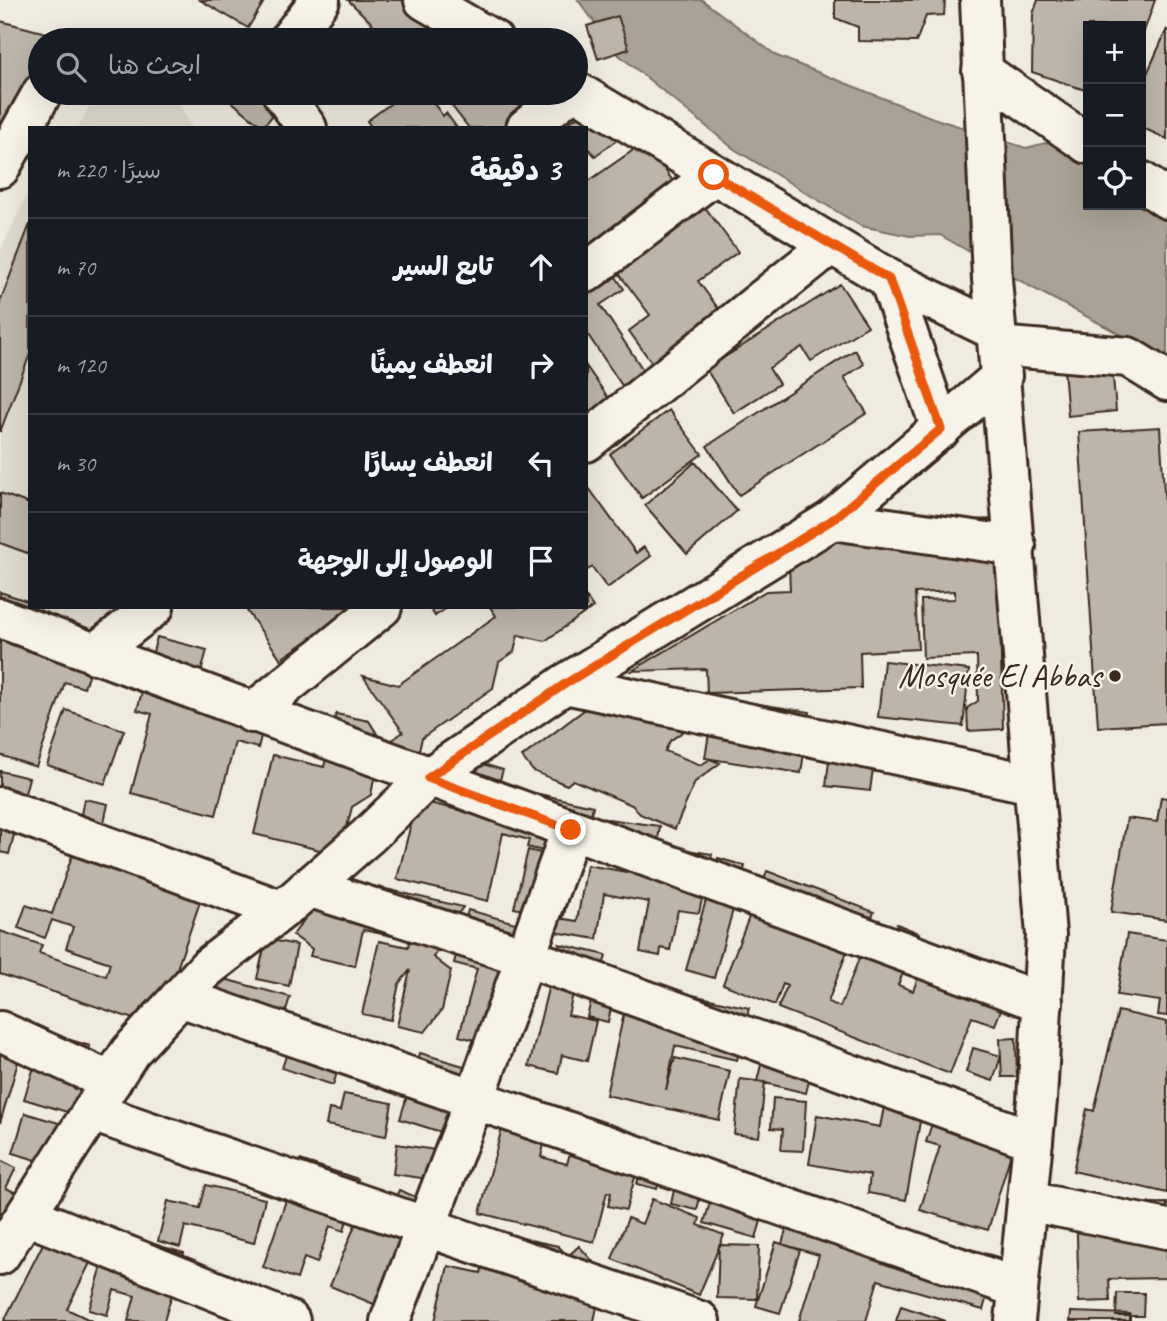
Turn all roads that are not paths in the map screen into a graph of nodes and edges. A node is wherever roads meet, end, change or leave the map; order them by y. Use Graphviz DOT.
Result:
graph roads {
  1 [pos="320,0"];
  2 [pos="424,0"];
  3 [pos="980,0"];
  4 [pos="298,28"];
  5 [pos="472,28"];
  6 [pos="982,71"];
  7 [pos="588,98"];
  8 [pos="35,105"];
  9 [pos="291,105"];
  10 [pos="554,105"];
  11 [pos="306,126"];
  12 [pos="528,126"];
  13 [pos="1083,141"];
  14 [pos="0,167"];
  15 [pos="714,175"];
  16 [pos="830,245"];
  17 [pos="588,271"];
  18 [pos="889,279"];
  19 [pos="999,351"];
  20 [pos="1167,381"];
  21 [pos="591,429"];
  22 [pos="941,429"];
  23 [pos="832,520"];
  24 [pos="1016,546"];
  25 [pos="151,609"];
  26 [pos="380,609"];
  27 [pos="0,618"];
  28 [pos="94,654"];
  29 [pos="565,684"];
  30 [pos="252,713"];
  31 [pos="428,778"];
  32 [pos="1033,784"];
  33 [pos="0,807"];
  34 [pos="571,830"];
  35 [pos="295,899"];
  36 [pos="526,957"];
  37 [pos="180,998"];
  38 [pos="1043,1003"];
  39 [pos="0,1031"];
  40 [pos="102,1097"];
  41 [pos="474,1101"];
  42 [pos="1033,1140"];
  43 [pos="1027,1201"];
  44 [pos="26,1215"];
  45 [pos="426,1228"];
  46 [pos="1167,1228"];
  47 [pos="0,1255"];
  48 [pos="1017,1304"];
  49 [pos="290,1321"];
  50 [pos="390,1321"];
  51 [pos="700,1321"];
  1 -- 4 [label="street"];
  2 -- 5 [label="street"];
  3 -- 6 [label="street"];
  6 -- 13 [label="street"];
  6 -- 19 [label="street"];
  7 -- 15 [label="street"];
  8 -- 14 [label="street"];
  9 -- 11 [label="street"];
  10 -- 12 [label="street"];
  15 -- 16 [label="street"];
  15 -- 17 [label="street"];
  16 -- 18 [label="street"];
  16 -- 21 [label="street"];
  18 -- 19 [label="street"];
  18 -- 22 [label="street"];
  19 -- 20 [label="street"];
  19 -- 22 [label="street"];
  19 -- 24 [label="street"];
  22 -- 23 [label="street"];
  23 -- 24 [label="street"];
  23 -- 29 [label="street"];
  24 -- 32 [label="street"];
  25 -- 28 [label="street"];
  26 -- 30 [label="street"];
  27 -- 28 [label="street"];
  28 -- 30 [label="street"];
  29 -- 31 [label="street"];
  29 -- 32 [label="street"];
  30 -- 31 [label="street"];
  31 -- 34 [label="street"];
  31 -- 35 [label="street"];
  32 -- 38 [label="street"];
  33 -- 35 [label="street"];
  34 -- 36 [label="street"];
  34 -- 38 [label="street"];
  35 -- 36 [label="street"];
  35 -- 37 [label="street"];
  36 -- 41 [label="street"];
  36 -- 42 [label="street"];
  37 -- 40 [label="street"];
  37 -- 41 [label="street"];
  38 -- 42 [label="street"];
  39 -- 40 [label="street"];
  40 -- 44 [label="street"];
  40 -- 45 [label="street"];
  41 -- 45 [label="street"];
  41 -- 48 [label="street"];
  42 -- 43 [label="street"];
  43 -- 46 [label="street"];
  43 -- 48 [label="street"];
  44 -- 47 [label="street"];
  44 -- 49 [label="street"];
  45 -- 50 [label="street"];
  45 -- 51 [label="street"];
}
